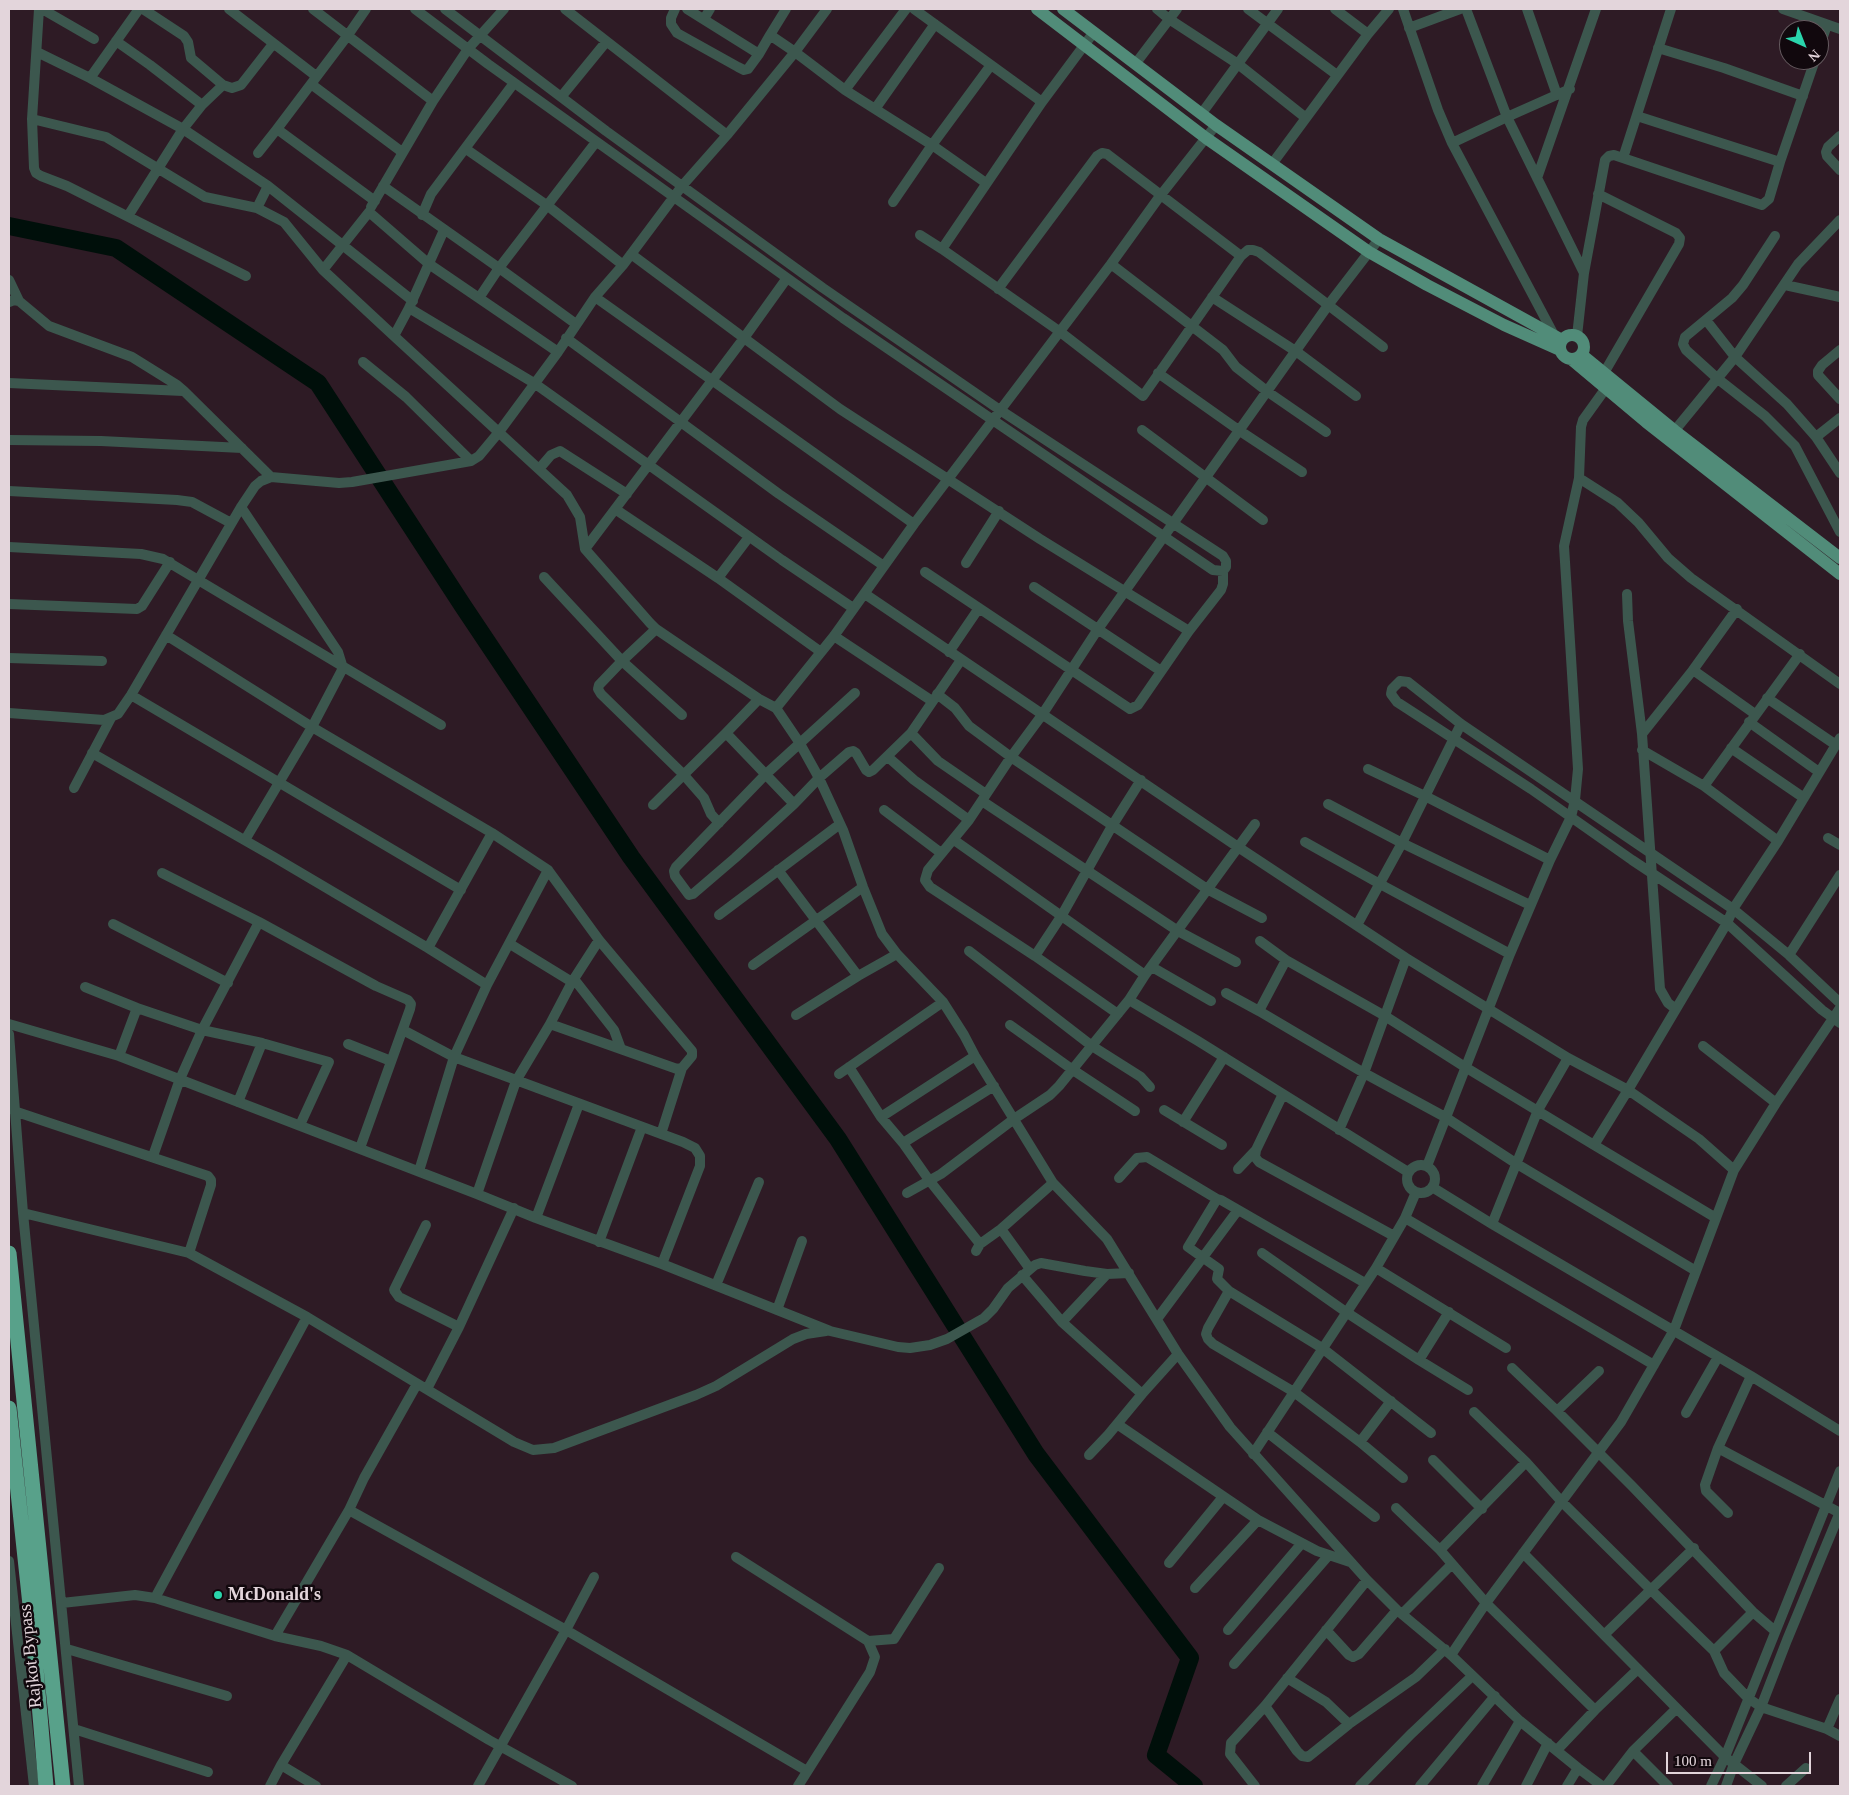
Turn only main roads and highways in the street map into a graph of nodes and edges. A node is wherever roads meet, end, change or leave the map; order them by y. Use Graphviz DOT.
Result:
graph roads {
  1 [pos="1037,9"];
  2 [pos="1065,9"];
  3 [pos="1559,342"];
  4 [pos="1577,357"];
  5 [pos="1671,435"];
  6 [pos="1840,558"];
  7 [pos="1840,574"];
  8 [pos="9,1253"];
  9 [pos="9,1408"];
  10 [pos="46,1786"];
  11 [pos="64,1786"];
  1 -- 3 [label="main road"];
  2 -- 3 [label="main road"];
  3 -- 4 [label="main road"];
  3 -- 4 [label="main road"];
  4 -- 5 [label="main road"];
  4 -- 5 [label="main road"];
  5 -- 6 [label="main road"];
  5 -- 7 [label="main road"];
  8 -- 11 [label="highway, Rajkot Bypass"];
  9 -- 10 [label="highway, Rajkot Bypass"];
}
